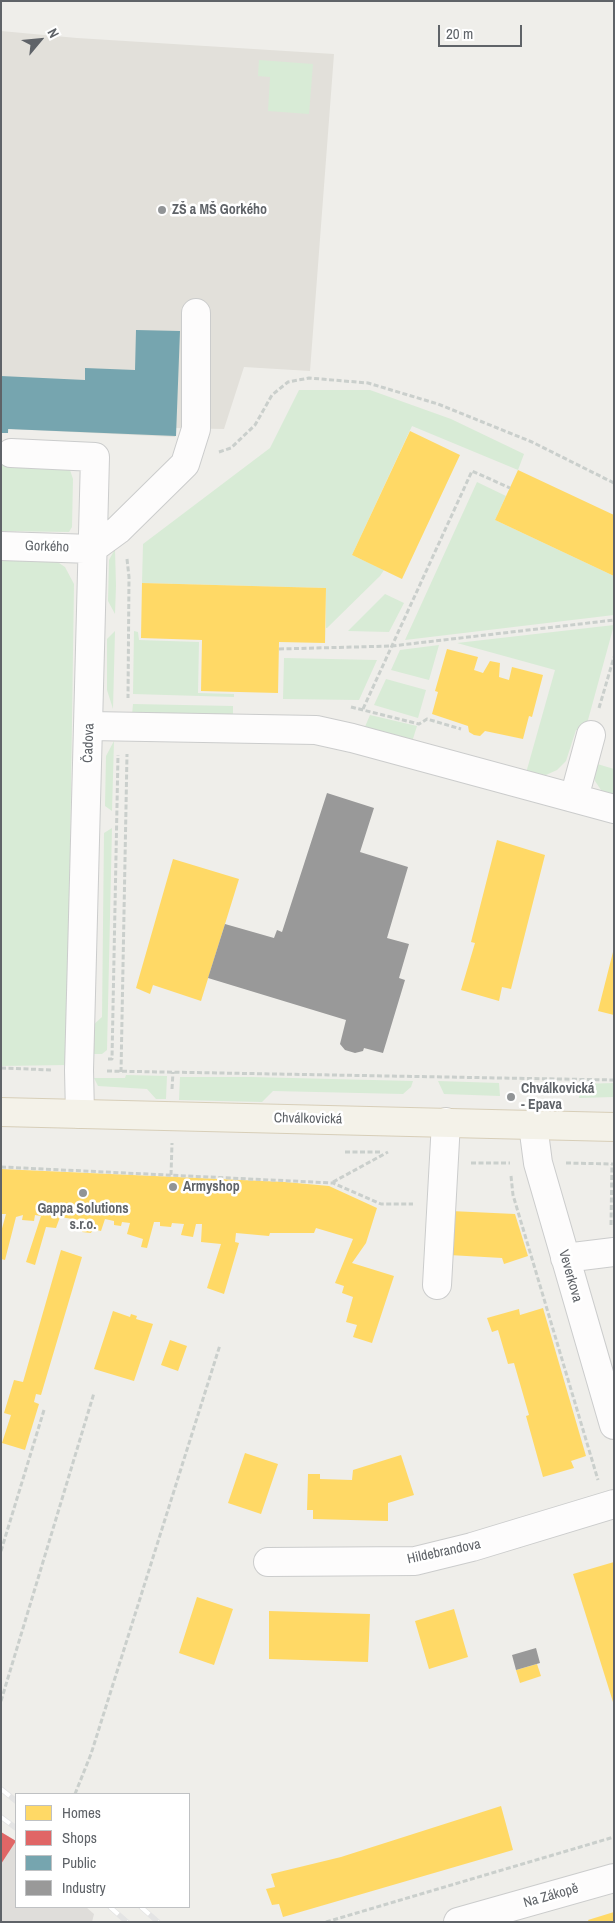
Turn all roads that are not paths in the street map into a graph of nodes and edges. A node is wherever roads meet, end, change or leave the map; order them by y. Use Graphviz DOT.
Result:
graph roads {
  1 [pos="196,313"];
  2 [pos="12,452"];
  3 [pos="1,546"];
  4 [pos="92,549"];
  5 [pos="90,726"];
  6 [pos="591,736"];
  7 [pos="574,798"];
  8 [pos="614,809"];
  9 [pos="1,1112"];
  10 [pos="80,1114"];
  11 [pos="446,1122"];
  12 [pos="533,1125"];
  13 [pos="614,1127"];
  14 [pos="612,1243"];
  15 [pos="565,1258"];
  16 [pos="437,1285"];
  17 [pos="612,1413"];
  18 [pos="610,1506"];
  19 [pos="268,1562"];
  20 [pos="614,1878"];
  21 [pos="458,1922"];
  1 -- 4 [label="street"];
  2 -- 4 [label="street, Čadova"];
  3 -- 4 [label="street, Gorkého"];
  4 -- 5 [label="street, Čadova"];
  5 -- 7 [label="street"];
  5 -- 10 [label="street, Čadova"];
  6 -- 7 [label="street"];
  7 -- 8 [label="street"];
  9 -- 10 [label="main road, Chválkovická"];
  10 -- 11 [label="main road, Chválkovická"];
  11 -- 12 [label="main road, Chválkovická"];
  11 -- 16 [label="street"];
  12 -- 13 [label="main road, Chválkovická"];
  12 -- 15 [label="street, Veverkova"];
  14 -- 15 [label="street"];
  15 -- 17 [label="street, Veverkova"];
  18 -- 19 [label="street, Hildebrandova"];
  20 -- 21 [label="street, Na Zákopě"];
}
